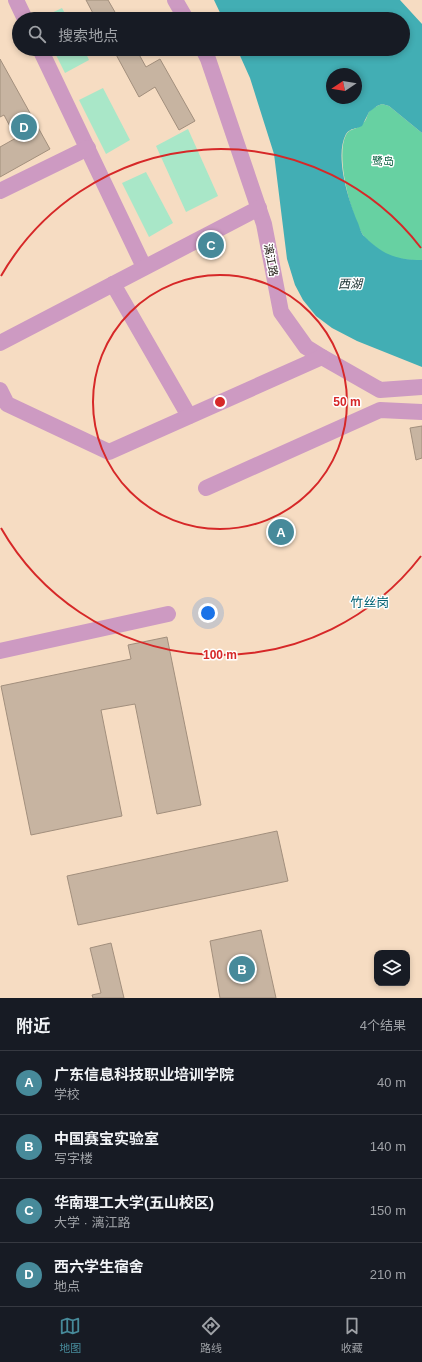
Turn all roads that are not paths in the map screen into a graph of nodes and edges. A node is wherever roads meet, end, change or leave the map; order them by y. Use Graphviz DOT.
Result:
graph roads {
  1 [pos="16,0"];
  2 [pos="175,0"];
  3 [pos="22,12"];
  4 [pos="182,12"];
  5 [pos="43,56"];
  6 [pos="206,56"];
  7 [pos="88,148"];
  8 [pos="0,192"];
  9 [pos="258,208"];
  10 [pos="144,268"];
  11 [pos="113,284"];
  12 [pos="0,343"];
  13 [pos="322,357"];
  14 [pos="422,387"];
  15 [pos="0,390"];
  16 [pos="422,412"];
  17 [pos="189,416"];
  18 [pos="206,488"];
  19 [pos="168,614"];
  20 [pos="0,651"];
  1 -- 3 [label="street"];
  2 -- 4 [label="street"];
  5 -- 7 [label="street"];
  6 -- 9 [label="street, 漓江路"];
  7 -- 8 [label="street"];
  7 -- 10 [label="street"];
  9 -- 10 [label="street"];
  9 -- 13 [label="street, 漓江路"];
  10 -- 11 [label="street"];
  11 -- 12 [label="street"];
  11 -- 17 [label="street"];
  13 -- 14 [label="street, 漓江路"];
  13 -- 17 [label="street"];
  15 -- 17 [label="street"];
  16 -- 18 [label="street"];
  19 -- 20 [label="street"];
}
